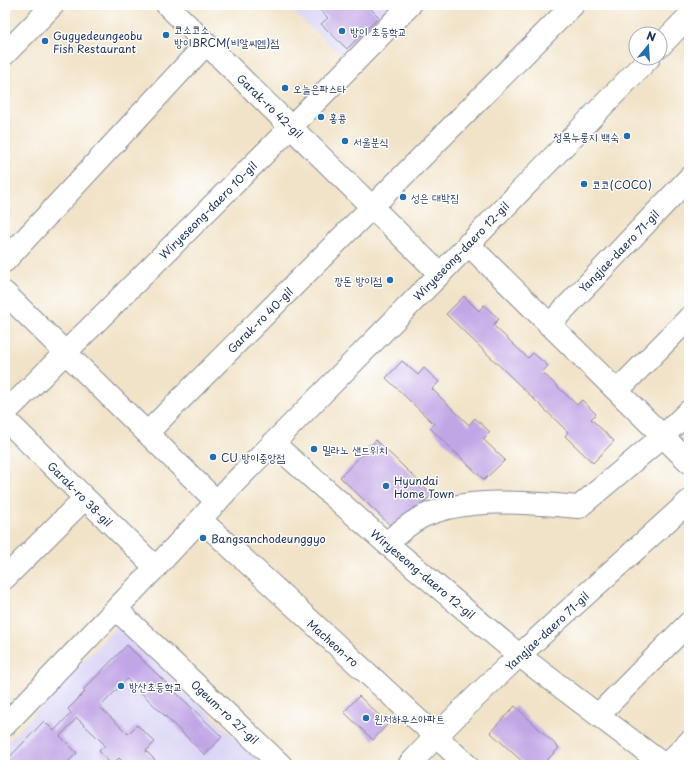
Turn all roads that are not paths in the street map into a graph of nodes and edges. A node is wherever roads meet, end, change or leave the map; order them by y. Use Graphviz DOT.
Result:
graph roads {
  1 [pos="53,5"];
  2 [pos="167,5"];
  3 [pos="410,5"];
  4 [pos="573,5"];
  5 [pos="689,16"];
  6 [pos="668,38"];
  7 [pos="206,44"];
  8 [pos="5,54"];
  9 [pos="640,66"];
  10 [pos="292,127"];
  11 [pos="689,178"];
  12 [pos="372,207"];
  13 [pos="468,244"];
  14 [pos="5,261"];
  15 [pos="440,274"];
  16 [pos="5,292"];
  17 [pos="689,318"];
  18 [pos="550,325"];
  19 [pos="66,353"];
  20 [pos="617,391"];
  21 [pos="689,410"];
  22 [pos="5,413"];
  23 [pos="5,419"];
  24 [pos="147,433"];
  25 [pos="663,436"];
  26 [pos="273,443"];
  27 [pos="689,462"];
  28 [pos="85,498"];
  29 [pos="689,501"];
  30 [pos="217,502"];
  31 [pos="201,520"];
  32 [pos="386,542"];
  33 [pos="156,568"];
  34 [pos="5,578"];
  35 [pos="116,609"];
  36 [pos="689,623"];
  37 [pos="520,656"];
  38 [pos="598,715"];
  39 [pos="5,725"];
  40 [pos="436,736"];
  41 [pos="689,742"];
  42 [pos="282,765"];
  43 [pos="409,765"];
  44 [pos="468,765"];
  45 [pos="665,765"];
  1 -- 8 [label="street"];
  2 -- 7 [label="street, Garak-ro 42-gil"];
  3 -- 10 [label="street, Wiryeseong-daero 10-gil"];
  4 -- 12 [label="street"];
  5 -- 6 [label="street"];
  7 -- 10 [label="street, Garak-ro 42-gil"];
  7 -- 14 [label="street"];
  9 -- 13 [label="street, Wiryeseong-daero 12-gil"];
  10 -- 12 [label="street, Garak-ro 42-gil"];
  10 -- 19 [label="street, Wiryeseong-daero 10-gil"];
  11 -- 18 [label="street, Yangjae-daero 71-gil"];
  12 -- 15 [label="street, Garak-ro 42-gil"];
  12 -- 24 [label="street, Garak-ro 40-gil"];
  13 -- 15 [label="street, Wiryeseong-daero 12-gil"];
  13 -- 18 [label="street"];
  15 -- 26 [label="street, Wiryeseong-daero 12-gil"];
  16 -- 19 [label="street"];
  17 -- 20 [label="street"];
  18 -- 20 [label="street"];
  19 -- 22 [label="street, Wiryeseong-daero 10-gil"];
  19 -- 24 [label="street"];
  20 -- 25 [label="street"];
  21 -- 25 [label="street"];
  23 -- 28 [label="street, Garak-ro 38-gil"];
  24 -- 30 [label="street"];
  25 -- 27 [label="street"];
  25 -- 32 [label="street"];
  26 -- 30 [label="street, Wiryeseong-daero 12-gil"];
  26 -- 32 [label="street, Wiryeseong-daero 12-gil"];
  28 -- 33 [label="street, Garak-ro 38-gil"];
  28 -- 34 [label="street"];
  29 -- 37 [label="street, Yangjae-daero 71-gil"];
  30 -- 31 [label="street, Wiryeseong-daero 12-gil"];
  31 -- 33 [label="street"];
  31 -- 40 [label="street, Macheon-ro"];
  32 -- 37 [label="street, Wiryeseong-daero 12-gil"];
  33 -- 35 [label="street"];
  35 -- 39 [label="street"];
  35 -- 42 [label="street, Ogeum-ro 27-gil"];
  36 -- 38 [label="street"];
  37 -- 38 [label="street, Wiryeseong-daero 12-gil"];
  37 -- 40 [label="street, Yangjae-daero 71-gil"];
  38 -- 45 [label="street, Wiryeseong-daero 12-gil"];
  40 -- 43 [label="street, Yangjae-daero 71-gil"];
  40 -- 44 [label="street, Macheon-ro"];
  41 -- 45 [label="street"];
}
